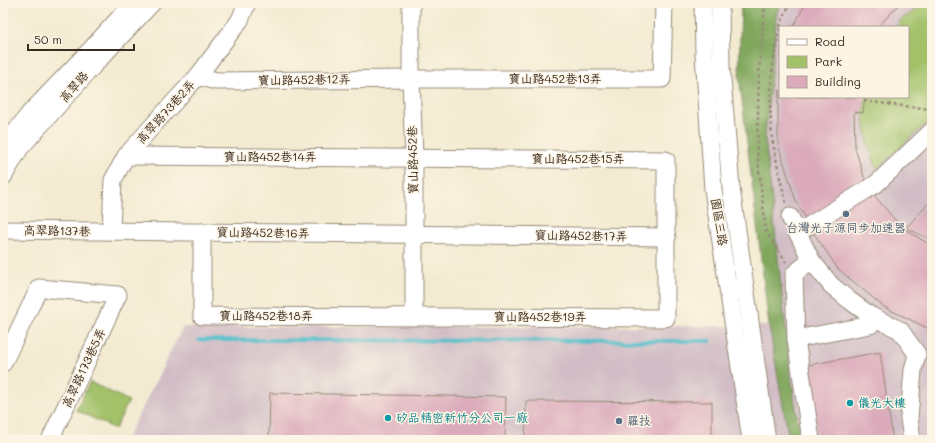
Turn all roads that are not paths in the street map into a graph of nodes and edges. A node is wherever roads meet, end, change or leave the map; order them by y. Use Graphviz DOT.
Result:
graph roads {
  1 [pos="133,3"];
  2 [pos="152,3"];
  3 [pos="247,3"];
  4 [pos="411,3"];
  5 [pos="664,3"];
  6 [pos="703,3"];
  7 [pos="720,3"];
  8 [pos="198,76"];
  9 [pos="411,79"];
  10 [pos="932,130"];
  11 [pos="3,148"];
  12 [pos="126,156"];
  13 [pos="414,158"];
  14 [pos="3,177"];
  15 [pos="790,217"];
  16 [pos="3,230"];
  17 [pos="802,230"];
  18 [pos="111,231"];
  19 [pos="202,232"];
  20 [pos="414,234"];
  21 [pos="667,237"];
  22 [pos="811,260"];
  23 [pos="872,316"];
  24 [pos="414,317"];
  25 [pos="796,339"];
  26 [pos="3,363"];
  27 [pos="50,440"];
  28 [pos="750,440"];
  29 [pos="767,440"];
  30 [pos="811,440"];
  31 [pos="912,440"];
  1 -- 11 [label="street, 高翠路"];
  2 -- 14 [label="street, 高翠路"];
  3 -- 8 [label="street, 高翠路73巷2弄"];
  4 -- 9 [label="street, 寶山路452巷"];
  5 -- 9 [label="street, 寶山路452巷13弄"];
  6 -- 28 [label="street, 園區三路"];
  7 -- 29 [label="street, 園區三路"];
  8 -- 9 [label="street, 寶山路452巷12弄"];
  8 -- 12 [label="street, 高翠路73巷2弄"];
  9 -- 13 [label="street, 寶山路452巷"];
  10 -- 17 [label="street"];
  12 -- 13 [label="street, 寶山路452巷14弄"];
  12 -- 18 [label="street, 高翠路73巷2弄"];
  13 -- 20 [label="street, 寶山路452巷"];
  13 -- 21 [label="street, 寶山路452巷15弄"];
  15 -- 17 [label="street"];
  16 -- 18 [label="street, 高翠路137巷"];
  17 -- 22 [label="street"];
  18 -- 19 [label="street, 寶山路452巷16弄"];
  19 -- 20 [label="street, 寶山路452巷16弄"];
  19 -- 24 [label="street, 寶山路452巷18弄"];
  20 -- 21 [label="street, 寶山路452巷17弄"];
  20 -- 24 [label="street, 寶山路452巷"];
  21 -- 24 [label="street, 寶山路452巷19弄"];
  22 -- 23 [label="street"];
  22 -- 25 [label="street"];
  23 -- 25 [label="street"];
  23 -- 31 [label="street"];
  25 -- 30 [label="street"];
  26 -- 27 [label="street, 高翠路173巷5弄"];
}
